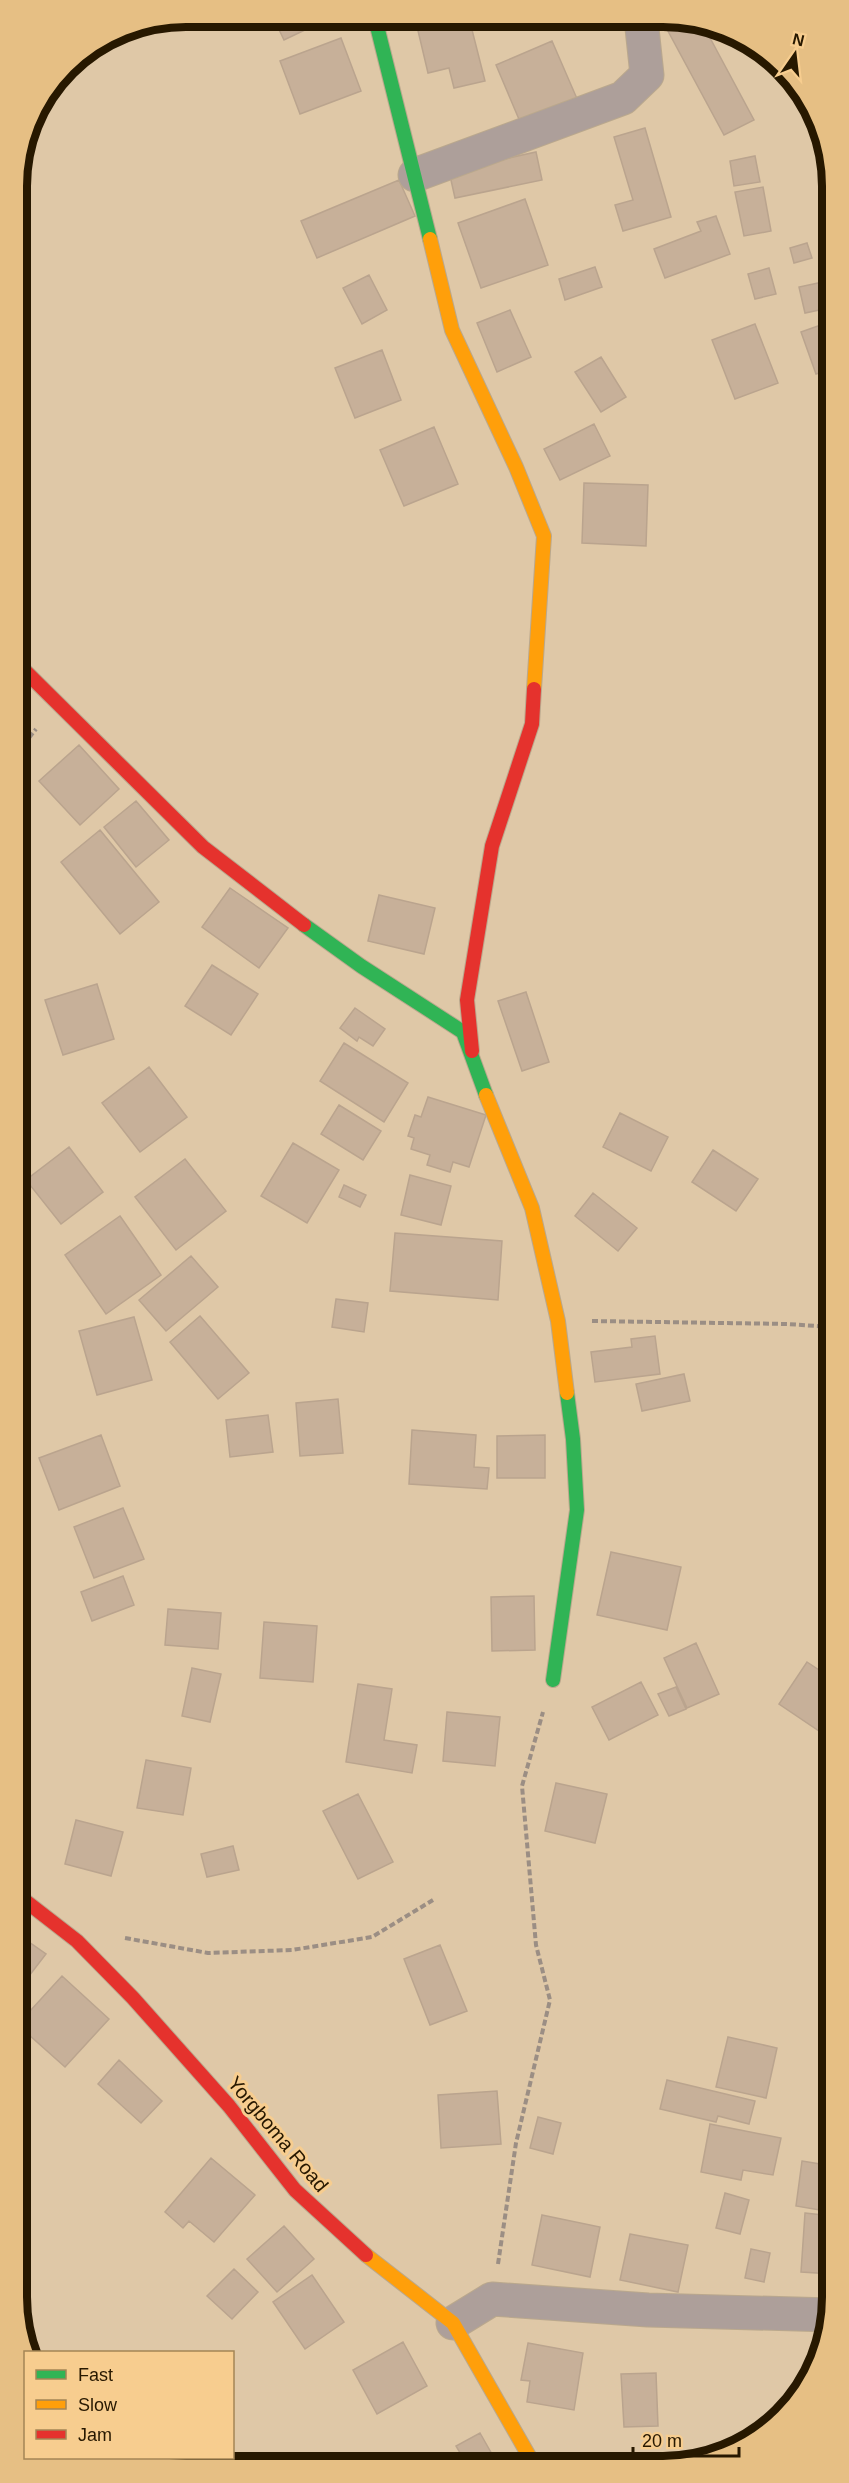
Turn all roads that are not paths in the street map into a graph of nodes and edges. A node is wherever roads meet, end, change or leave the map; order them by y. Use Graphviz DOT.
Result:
graph roads {
  1 [pos="377,27"];
  2 [pos="642,27"];
  3 [pos="415,175"];
  4 [pos="27,673"];
  5 [pos="473,1053"];
  6 [pos="553,1680"];
  7 [pos="27,1902"];
  8 [pos="821,2315"];
  9 [pos="453,2323"];
  10 [pos="529,2456"];
  1 -- 3 [label="street"];
  2 -- 3 [label="street"];
  3 -- 5 [label="street"];
  4 -- 5 [label="street"];
  5 -- 6 [label="street"];
  7 -- 9 [label="street, Yorgboma Road"];
  8 -- 9 [label="street"];
  9 -- 10 [label="street, Yorgboma Road"];
}
